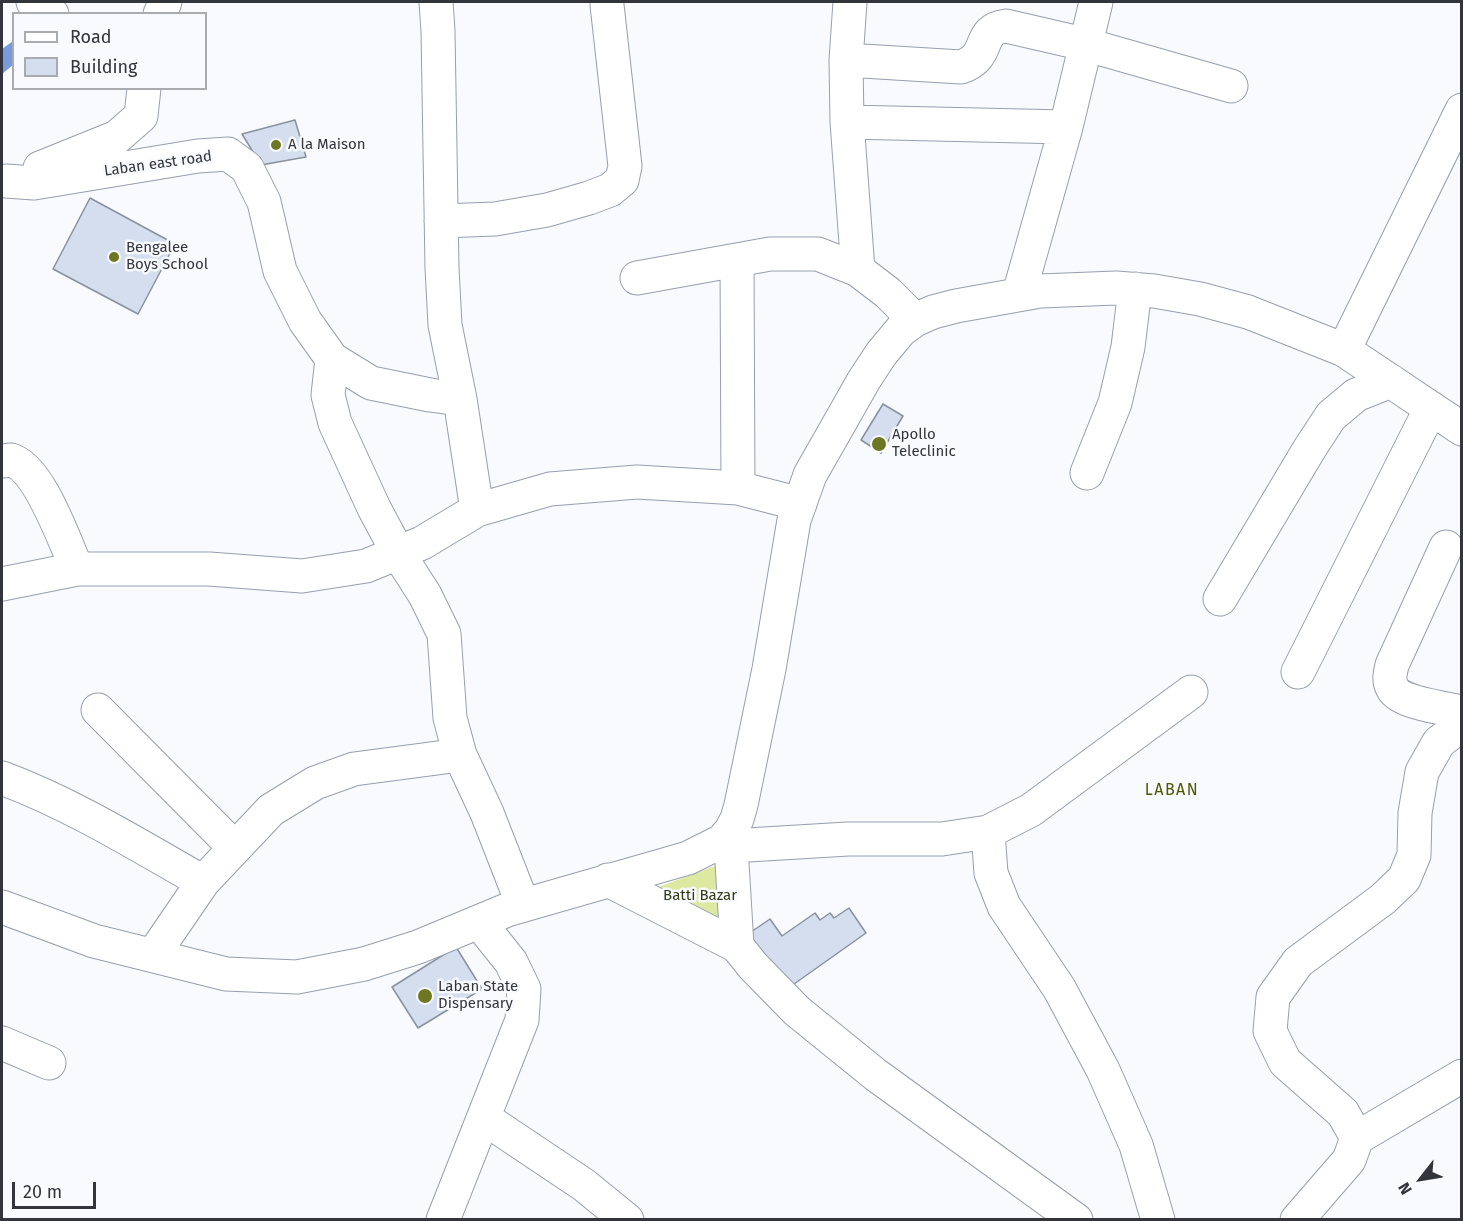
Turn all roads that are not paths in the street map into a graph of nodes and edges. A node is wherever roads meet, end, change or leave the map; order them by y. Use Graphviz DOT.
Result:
graph roads {
  1 [pos="33,2"];
  2 [pos="436,2"];
  3 [pos="850,2"];
  4 [pos="1096,2"];
  5 [pos="607,5"];
  6 [pos="49,12"];
  7 [pos="1084,44"];
  8 [pos="846,60"];
  9 [pos="1231,87"];
  10 [pos="144,90"];
  11 [pos="1461,110"];
  12 [pos="847,122"];
  13 [pos="1066,127"];
  14 [pos="4,184"];
  15 [pos="441,221"];
  16 [pos="737,260"];
  17 [pos="858,270"];
  18 [pos="637,278"];
  19 [pos="1135,289"];
  20 [pos="1019,294"];
  21 [pos="915,320"];
  22 [pos="1344,350"];
  23 [pos="332,359"];
  24 [pos="1391,381"];
  25 [pos="460,399"];
  26 [pos="1431,408"];
  27 [pos="1461,429"];
  28 [pos="2,461"];
  29 [pos="1087,473"];
  30 [pos="738,488"];
  31 [pos="800,504"];
  32 [pos="477,510"];
  33 [pos="1446,547"];
  34 [pos="398,553"];
  35 [pos="77,569"];
  36 [pos="2,584"];
  37 [pos="1220,599"];
  38 [pos="1298,672"];
  39 [pos="1191,692"];
  40 [pos="98,710"];
  41 [pos="1461,712"];
  42 [pos="1461,725"];
  43 [pos="460,755"];
  44 [pos="2,778"];
  45 [pos="988,832"];
  46 [pos="729,841"];
  47 [pos="235,848"];
  48 [pos="608,880"];
  49 [pos="203,882"];
  50 [pos="523,905"];
  51 [pos="2,907"];
  52 [pos="479,922"];
  53 [pos="737,946"];
  54 [pos="153,955"];
  55 [pos="2,1044"];
  56 [pos="49,1063"];
  57 [pos="1461,1076"];
  58 [pos="484,1118"];
  59 [pos="1357,1138"];
  60 [pos="443,1220"];
  61 [pos="627,1220"];
  62 [pos="1076,1220"];
  63 [pos="1158,1220"];
  64 [pos="1297,1220"];
  1 -- 6 [label="street"];
  2 -- 15 [label="street"];
  3 -- 8 [label="street"];
  4 -- 7 [label="street"];
  5 -- 15 [label="street"];
  7 -- 8 [label="street"];
  7 -- 9 [label="street"];
  7 -- 13 [label="street"];
  8 -- 12 [label="street"];
  10 -- 14 [label="street"];
  11 -- 22 [label="street"];
  12 -- 13 [label="street"];
  12 -- 17 [label="street"];
  13 -- 20 [label="street"];
  14 -- 23 [label="street, Laban east road"];
  15 -- 25 [label="street"];
  16 -- 17 [label="street"];
  16 -- 18 [label="street"];
  16 -- 30 [label="street"];
  17 -- 21 [label="street"];
  19 -- 20 [label="street"];
  19 -- 22 [label="street"];
  19 -- 29 [label="street"];
  20 -- 21 [label="street"];
  21 -- 31 [label="street"];
  22 -- 24 [label="street"];
  23 -- 25 [label="street, Laban east road"];
  23 -- 34 [label="street"];
  24 -- 26 [label="street"];
  24 -- 37 [label="street"];
  25 -- 32 [label="street"];
  26 -- 27 [label="street"];
  26 -- 38 [label="street"];
  28 -- 35 [label="street"];
  30 -- 31 [label="street"];
  30 -- 32 [label="street"];
  31 -- 46 [label="street"];
  32 -- 34 [label="street"];
  33 -- 41 [label="street"];
  34 -- 35 [label="street"];
  34 -- 43 [label="street"];
  35 -- 36 [label="street"];
  39 -- 45 [label="street"];
  40 -- 47 [label="street"];
  42 -- 59 [label="street"];
  43 -- 47 [label="street"];
  43 -- 50 [label="street"];
  44 -- 49 [label="street"];
  45 -- 46 [label="street"];
  45 -- 63 [label="street"];
  46 -- 48 [label="street"];
  46 -- 53 [label="street"];
  47 -- 49 [label="street"];
  48 -- 50 [label="street"];
  48 -- 53 [label="street"];
  49 -- 54 [label="street"];
  50 -- 52 [label="street"];
  51 -- 54 [label="street"];
  52 -- 54 [label="street"];
  52 -- 58 [label="street"];
  53 -- 62 [label="street"];
  55 -- 56 [label="street"];
  57 -- 59 [label="street"];
  58 -- 60 [label="street"];
  58 -- 61 [label="street"];
  59 -- 64 [label="street"];
}
